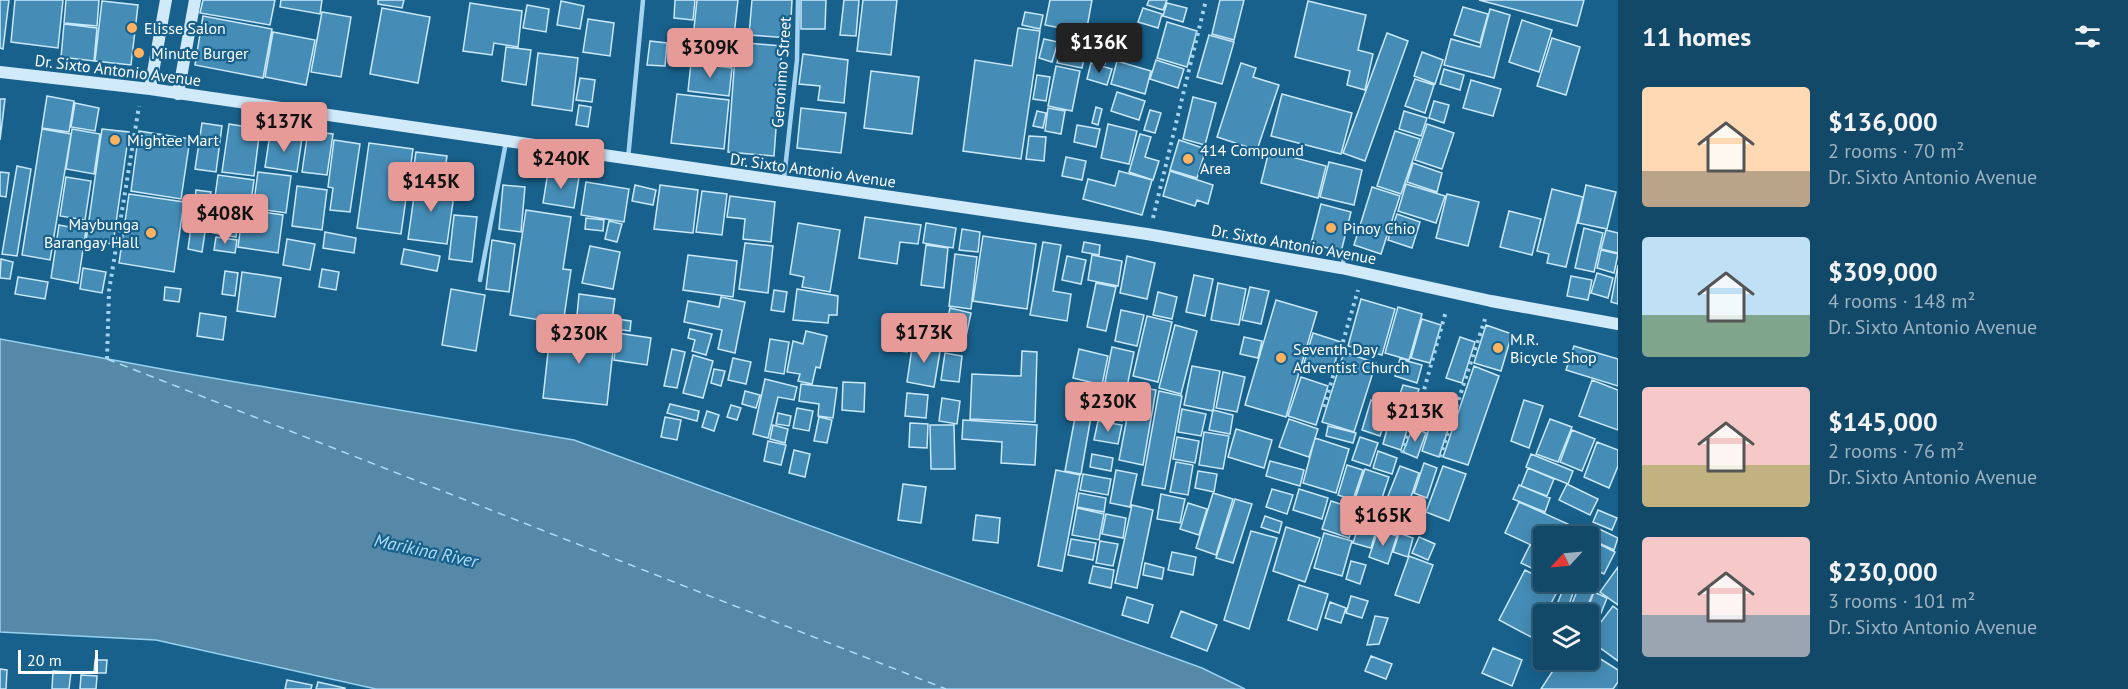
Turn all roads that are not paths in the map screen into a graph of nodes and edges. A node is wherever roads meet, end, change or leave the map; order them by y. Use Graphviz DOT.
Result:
graph roads {
  1 [pos="166,0"];
  2 [pos="195,0"];
  3 [pos="643,0"];
  4 [pos="798,0"];
  5 [pos="0,72"];
  6 [pos="146,88"];
  7 [pos="178,94"];
  8 [pos="506,142"];
  9 [pos="628,160"];
  10 [pos="783,182"];
  11 [pos="1347,253"];
  12 [pos="1341,268"];
  13 [pos="480,280"];
  14 [pos="1618,324"];
  1 -- 6 [label="main road"];
  2 -- 7 [label="main road"];
  3 -- 9 [label="lane"];
  4 -- 10 [label="lane, Geronimo Street"];
  5 -- 6 [label="main road, Dr. Sixto Antonio Avenue"];
  6 -- 7 [label="main road, Dr. Sixto Antonio Avenue"];
  7 -- 8 [label="main road, Dr. Sixto Antonio Avenue"];
  8 -- 9 [label="main road, Dr. Sixto Antonio Avenue"];
  8 -- 13 [label="lane"];
  9 -- 10 [label="main road, Dr. Sixto Antonio Avenue"];
  10 -- 12 [label="main road, Dr. Sixto Antonio Avenue"];
  11 -- 12 [label="lane"];
  12 -- 14 [label="main road, Dr. Sixto Antonio Avenue"];
}
